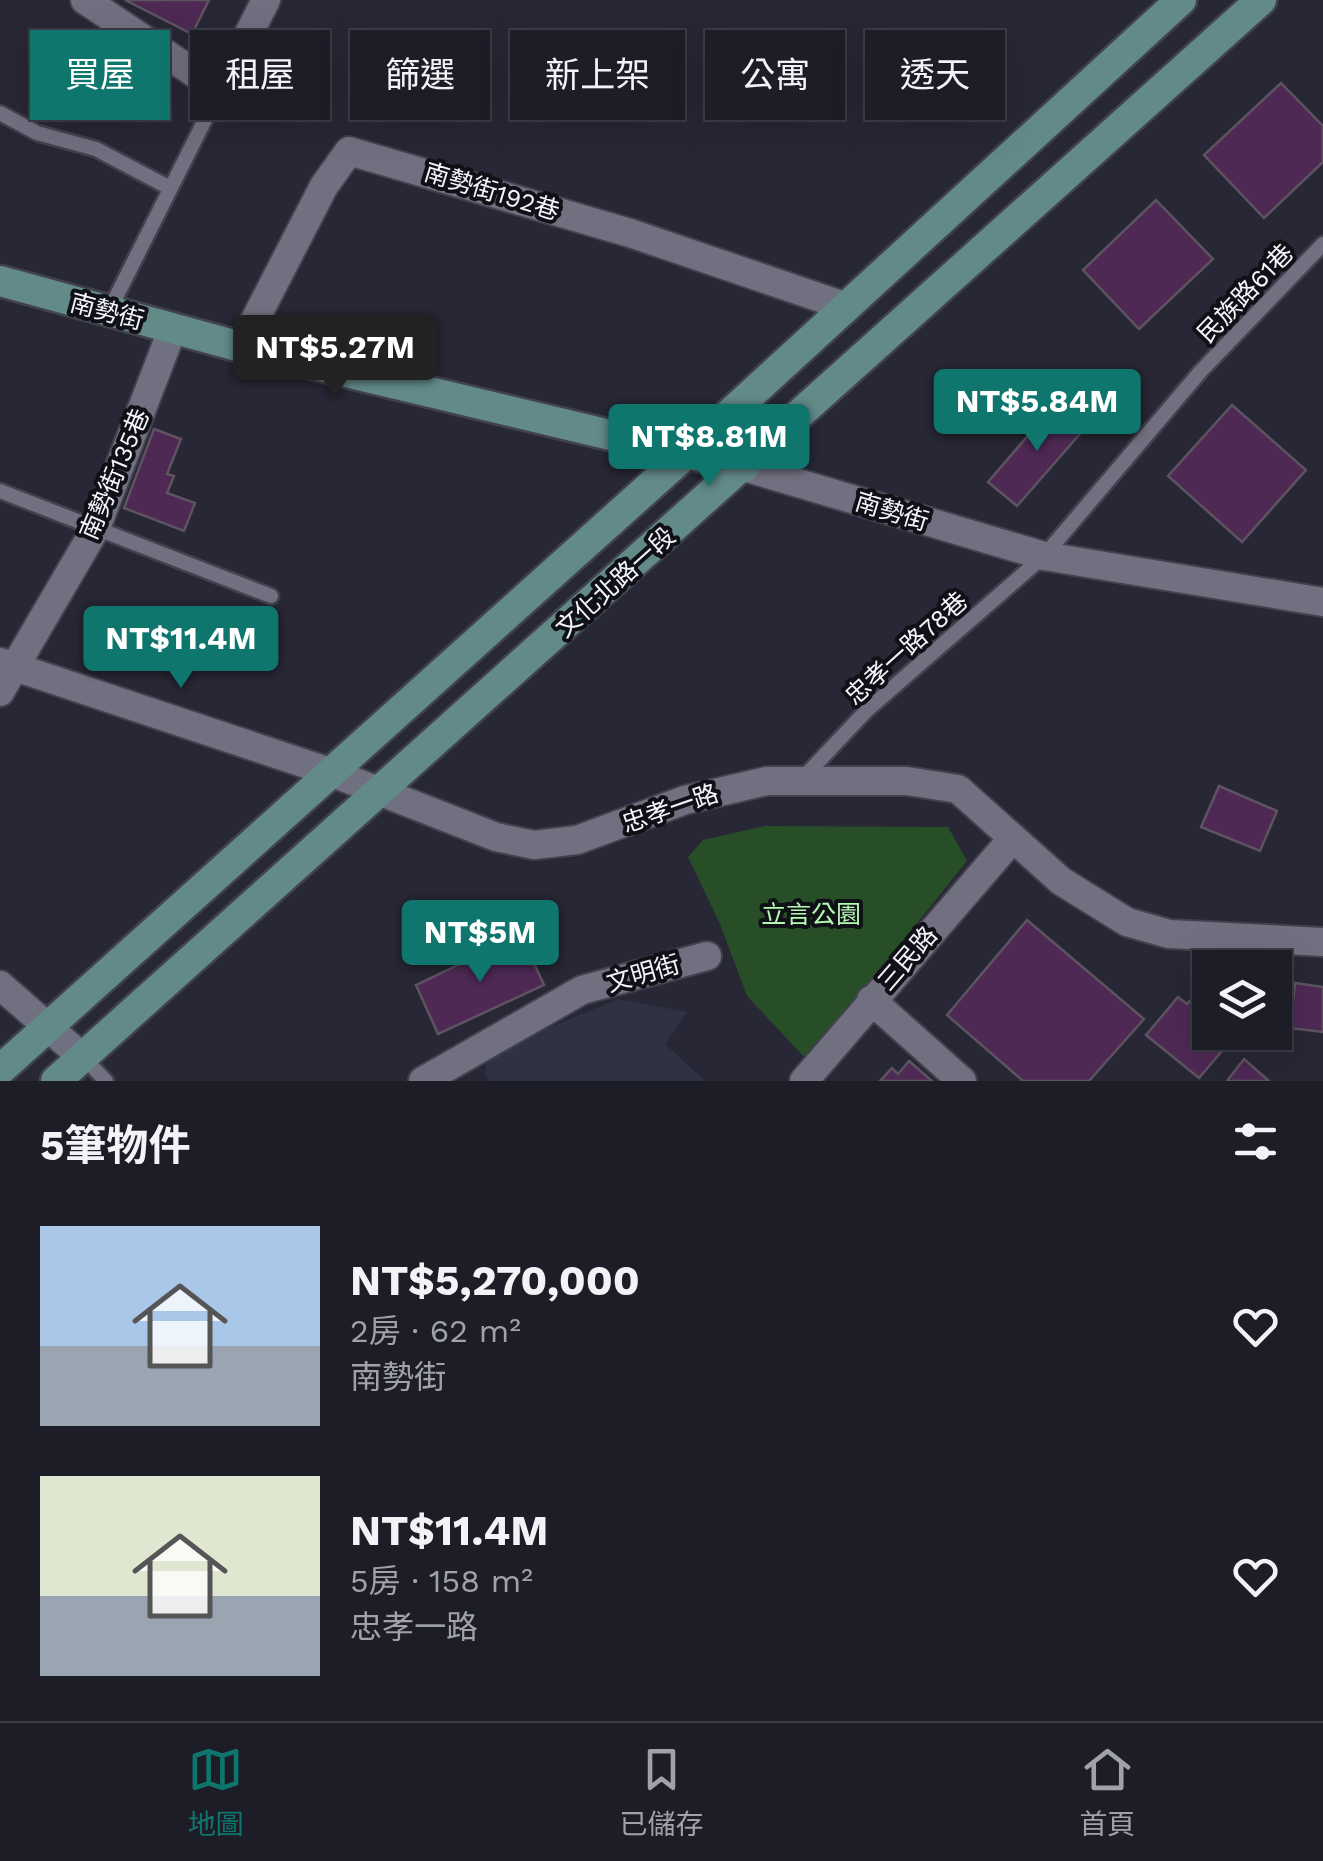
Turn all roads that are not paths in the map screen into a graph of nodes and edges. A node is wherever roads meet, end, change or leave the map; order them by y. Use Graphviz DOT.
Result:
graph roads {
  1 [pos="85,0"];
  2 [pos="266,0"];
  3 [pos="1182,0"];
  4 [pos="1261,0"];
  5 [pos="251,30"];
  6 [pos="190,70"];
  7 [pos="0,113"];
  8 [pos="204,120"];
  9 [pos="168,187"];
  10 [pos="1323,244"];
  11 [pos="0,281"];
  12 [pos="847,307"];
  13 [pos="108,313"];
  14 [pos="173,328"];
  15 [pos="241,347"];
  16 [pos="688,452"];
  17 [pos="744,466"];
  18 [pos="0,491"];
  19 [pos="96,528"];
  20 [pos="1044,556"];
  21 [pos="271,596"];
  22 [pos="1323,602"];
  23 [pos="6,664"];
  24 [pos="0,692"];
  25 [pos="330,772"];
  26 [pos="802,779"];
  27 [pos="379,791"];
  28 [pos="1013,838"];
  29 [pos="1321,936"];
  30 [pos="707,956"];
  31 [pos="0,985"];
  32 [pos="871,1000"];
  33 [pos="50,1024"];
  34 [pos="82,1057"];
  35 [pos="0,1070"];
  36 [pos="438,1077"];
  37 [pos="56,1081"];
  38 [pos="106,1081"];
  39 [pos="804,1081"];
  40 [pos="962,1081"];
  1 -- 6 [label="street"];
  2 -- 5 [label="street"];
  3 -- 12 [label="main road, 文化北路一段"];
  4 -- 17 [label="main road, 文化北路一段"];
  7 -- 9 [label="lane"];
  8 -- 9 [label="lane"];
  9 -- 13 [label="lane"];
  10 -- 20 [label="lane, 民族路61巷"];
  11 -- 13 [label="main road, 南勢街"];
  12 -- 15 [label="street, 南勢街192巷"];
  12 -- 16 [label="main road, 文化北路一段"];
  13 -- 14 [label="main road, 南勢街"];
  14 -- 15 [label="main road, 南勢街"];
  14 -- 19 [label="street, 南勢街135巷"];
  15 -- 16 [label="main road, 南勢街"];
  16 -- 17 [label="main road, 南勢街"];
  16 -- 25 [label="main road, 文化北路一段"];
  17 -- 20 [label="street, 南勢街"];
  17 -- 27 [label="main road, 文化北路一段"];
  18 -- 19 [label="lane"];
  19 -- 21 [label="lane"];
  19 -- 23 [label="street, 南勢街135巷"];
  20 -- 22 [label="street, 南勢街"];
  20 -- 26 [label="lane, 忠孝一路78巷"];
  23 -- 24 [label="street, 南勢街135巷"];
  23 -- 25 [label="street, 忠孝一路"];
  25 -- 27 [label="street, 忠孝一路"];
  25 -- 33 [label="main road, 文化北路一段"];
  26 -- 27 [label="street, 忠孝一路"];
  26 -- 28 [label="street, 忠孝一路"];
  27 -- 34 [label="main road, 文化北路一段"];
  28 -- 29 [label="street, 忠孝一路"];
  28 -- 32 [label="street, 三民路"];
  30 -- 36 [label="street, 文明街"];
  31 -- 33 [label="street"];
  32 -- 39 [label="street, 三民路"];
  32 -- 40 [label="street"];
  33 -- 34 [label="street"];
  33 -- 35 [label="main road, 文化北路一段"];
  34 -- 37 [label="main road, 文化北路一段"];
  34 -- 38 [label="lane"];
}
